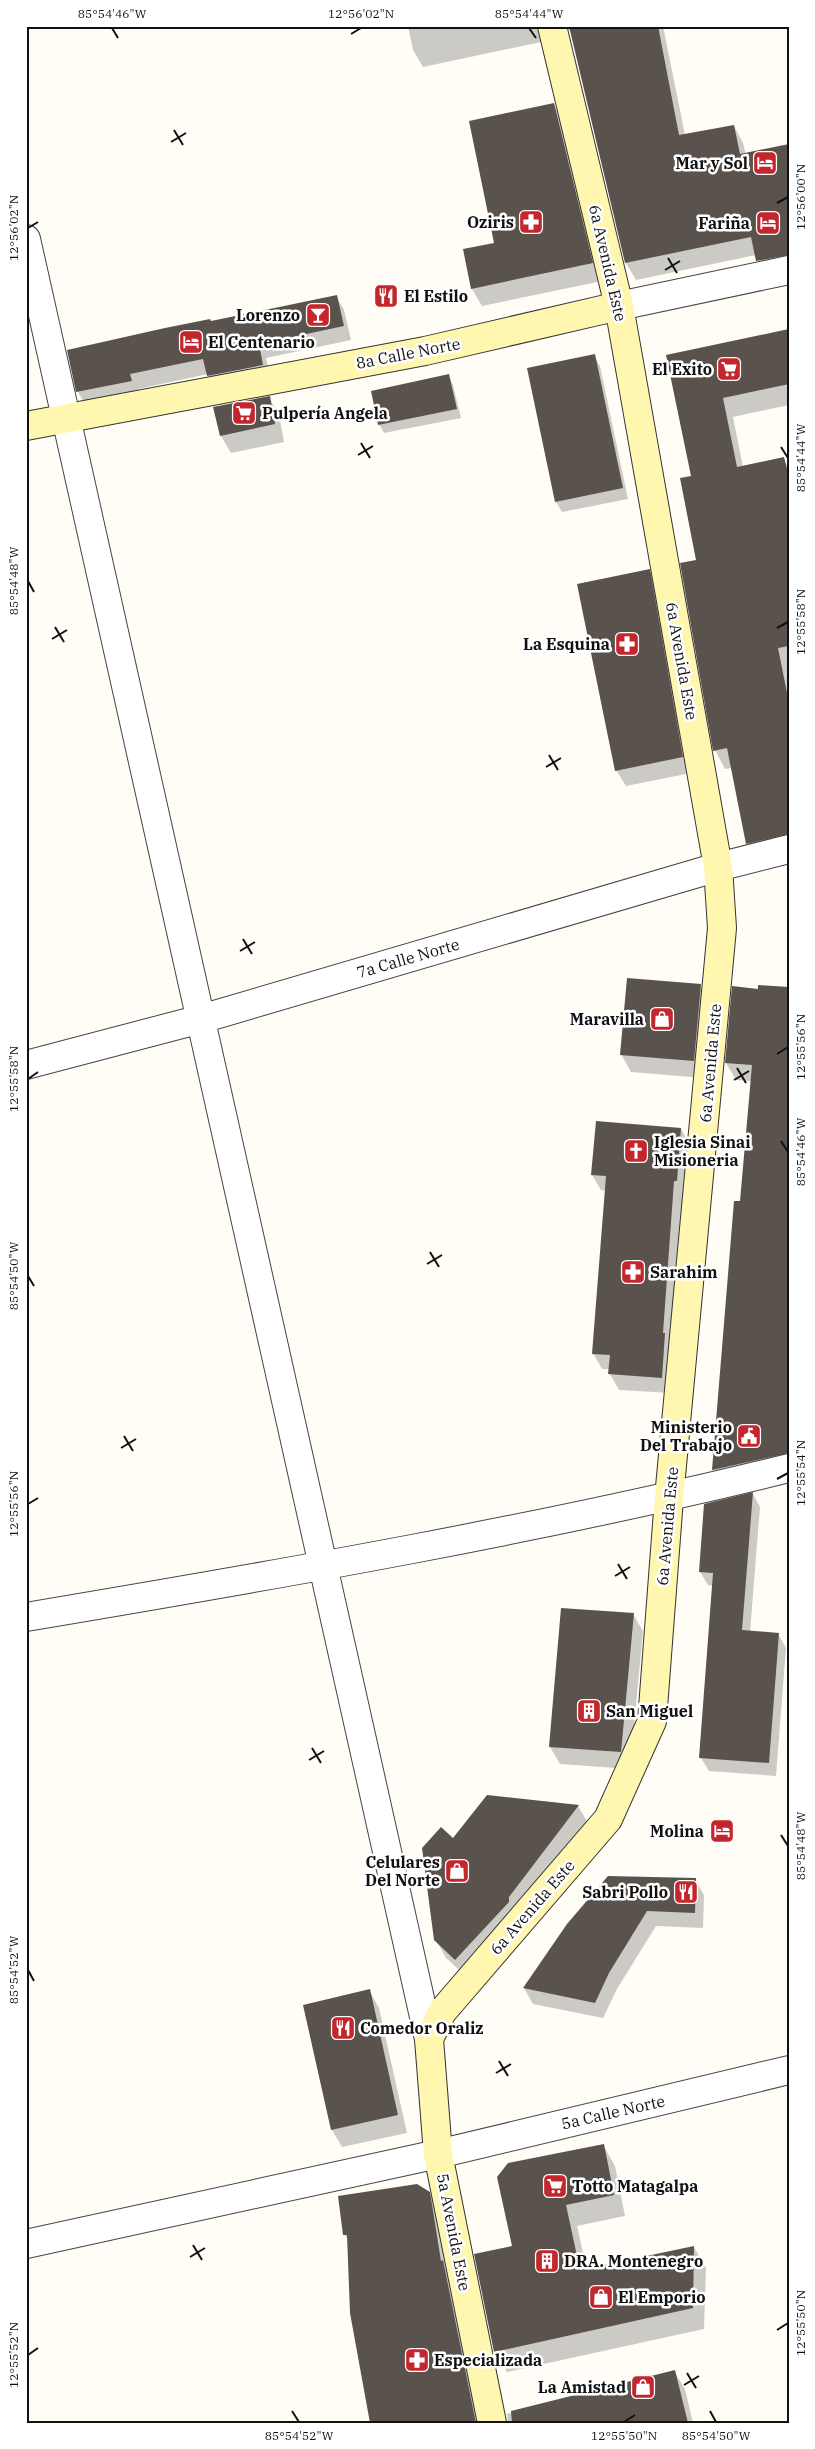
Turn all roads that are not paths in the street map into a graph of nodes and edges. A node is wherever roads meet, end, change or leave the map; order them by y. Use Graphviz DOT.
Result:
graph roads {
  1 [pos="552,26"];
  2 [pos="26,239"];
  3 [pos="789,270"];
  4 [pos="620,306"];
  5 [pos="67,418"];
  6 [pos="26,426"];
  7 [pos="789,849"];
  8 [pos="718,866"];
  9 [pos="201,1020"];
  10 [pos="26,1064"];
  11 [pos="789,1468"];
  12 [pos="669,1498"];
  13 [pos="322,1567"];
  14 [pos="26,1617"];
  15 [pos="429,2040"];
  16 [pos="789,2070"];
  17 [pos="438,2154"];
  18 [pos="26,2244"];
  19 [pos="492,2423"];
  1 -- 4 [label="street, 6a Avenida Este"];
  2 -- 5 [label="street"];
  3 -- 4 [label="street, 8a Calle Norte"];
  4 -- 5 [label="street, 8a Calle Norte"];
  4 -- 8 [label="street, 6a Avenida Este"];
  5 -- 6 [label="street, 8a Calle Norte"];
  5 -- 9 [label="street"];
  7 -- 8 [label="street, 7a Calle Norte"];
  8 -- 9 [label="street, 7a Calle Norte"];
  8 -- 12 [label="street, 6a Avenida Este"];
  9 -- 10 [label="street, 7a Calle Norte"];
  9 -- 13 [label="street"];
  11 -- 12 [label="street"];
  12 -- 13 [label="street"];
  12 -- 15 [label="street, 6a Avenida Este"];
  13 -- 14 [label="street"];
  13 -- 15 [label="street"];
  15 -- 17 [label="street, 5a Avenida Este"];
  16 -- 17 [label="street, 5a Calle Norte"];
  17 -- 18 [label="street, 5a Calle Norte"];
  17 -- 19 [label="street, 5a Avenida Este"];
}
